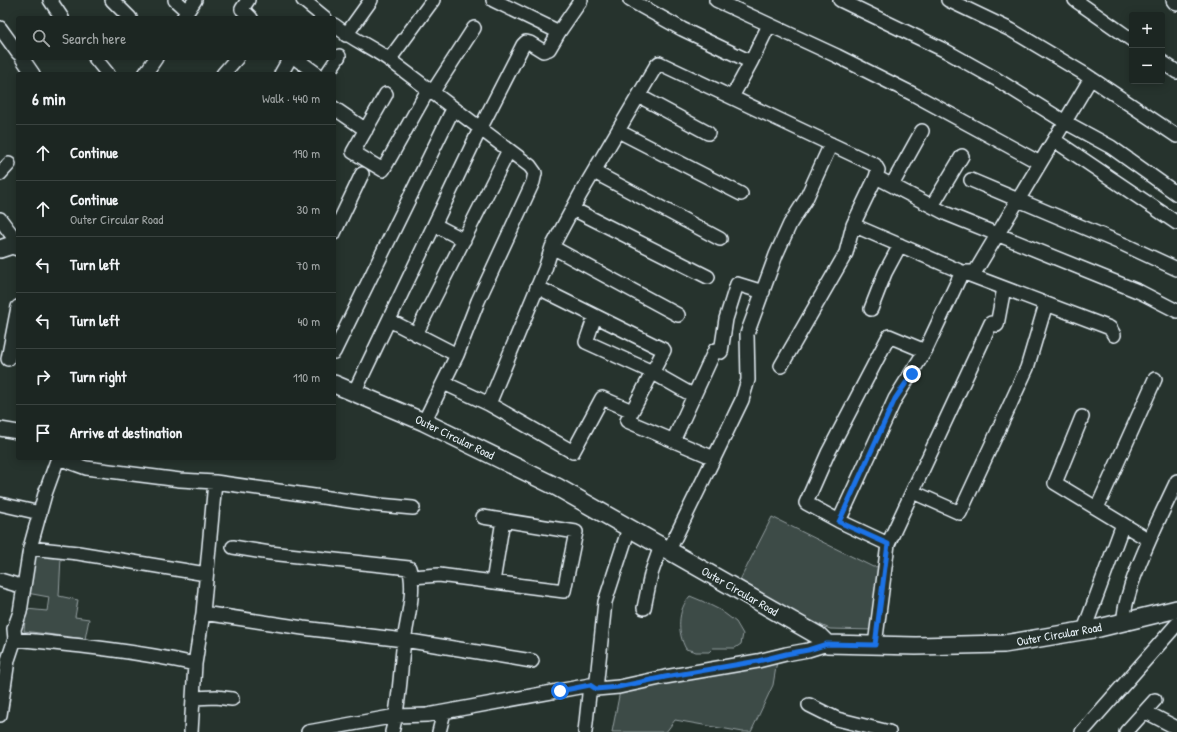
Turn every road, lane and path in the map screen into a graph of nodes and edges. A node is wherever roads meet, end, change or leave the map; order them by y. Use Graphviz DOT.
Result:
graph roads {
  1 [pos="50,0"];
  2 [pos="112,0"];
  3 [pos="175,0"];
  4 [pos="248,0"];
  5 [pos="303,0"];
  6 [pos="371,0"];
  7 [pos="433,0"];
  8 [pos="493,0"];
  9 [pos="581,0"];
  10 [pos="630,0"];
  11 [pos="716,0"];
  12 [pos="840,0"];
  13 [pos="948,0"];
  14 [pos="1075,0"];
  15 [pos="188,10"];
  16 [pos="61,16"];
  17 [pos="128,16"];
  18 [pos="250,16"];
  19 [pos="323,16"];
  20 [pos="769,25"];
  21 [pos="336,27"];
  22 [pos="0,28"];
  23 [pos="474,28"];
  24 [pos="559,32"];
  25 [pos="346,35"];
  26 [pos="1129,38"];
  27 [pos="16,50"];
  28 [pos="339,56"];
  29 [pos="23,60"];
  30 [pos="97,60"];
  31 [pos="155,60"];
  32 [pos="235,60"];
  33 [pos="289,60"];
  34 [pos="298,60"];
  35 [pos="389,60"];
  36 [pos="751,62"];
  37 [pos="1165,64"];
  38 [pos="32,72"];
  39 [pos="106,72"];
  40 [pos="146,72"];
  41 [pos="225,72"];
  42 [pos="282,72"];
  43 [pos="314,72"];
  44 [pos="328,72"];
  45 [pos="1177,72"];
  46 [pos="1091,78"];
  47 [pos="430,91"];
  48 [pos="386,94"];
  49 [pos="638,96"];
  50 [pos="732,97"];
  51 [pos="336,109"];
  52 [pos="453,109"];
  53 [pos="1065,122"];
  54 [pos="480,129"];
  55 [pos="366,130"];
  56 [pos="618,131"];
  57 [pos="922,131"];
  58 [pos="708,133"];
  59 [pos="1177,136"];
  60 [pos="1054,140"];
  61 [pos="831,144"];
  62 [pos="509,150"];
  63 [pos="962,156"];
  64 [pos="1040,163"];
  65 [pos="9,164"];
  66 [pos="594,172"];
  67 [pos="0,174"];
  68 [pos="362,174"];
  69 [pos="876,177"];
  70 [pos="971,180"];
  71 [pos="892,185"];
  72 [pos="741,194"];
  73 [pos="1177,194"];
  74 [pos="1017,200"];
  75 [pos="932,206"];
  76 [pos="572,209"];
  77 [pos="338,216"];
  78 [pos="0,220"];
  79 [pos="1177,223"];
  80 [pos="435,225"];
  81 [pos="853,225"];
  82 [pos="997,235"];
  83 [pos="720,239"];
  84 [pos="16,240"];
  85 [pos="464,240"];
  86 [pos="900,245"];
  87 [pos="16,246"];
  88 [pos="552,246"];
  89 [pos="0,249"];
  90 [pos="1177,269"];
  91 [pos="962,272"];
  92 [pos="708,277"];
  93 [pos="537,287"];
  94 [pos="1004,288"];
  95 [pos="762,292"];
  96 [pos="1046,304"];
  97 [pos="1176,308"];
  98 [pos="871,309"];
  99 [pos="678,315"];
  100 [pos="595,316"];
  101 [pos="16,319"];
  102 [pos="389,320"];
  103 [pos="416,334"];
  104 [pos="1114,335"];
  105 [pos="336,348"];
  106 [pos="925,352"];
  107 [pos="457,355"];
  108 [pos="9,360"];
  109 [pos="781,366"];
  110 [pos="652,372"];
  111 [pos="1155,379"];
  112 [pos="444,383"];
  113 [pos="336,385"];
  114 [pos="354,393"];
  115 [pos="694,396"];
  116 [pos="489,404"];
  117 [pos="632,411"];
  118 [pos="1082,417"];
  119 [pos="424,422"];
  120 [pos="0,429"];
  121 [pos="16,432"];
  122 [pos="672,441"];
  123 [pos="714,458"];
  124 [pos="57,460"];
  125 [pos="64,460"];
  126 [pos="1177,481"];
  127 [pos="215,482"];
  128 [pos="912,492"];
  129 [pos="0,504"];
  130 [pos="413,508"];
  131 [pos="1097,508"];
  132 [pos="40,513"];
  133 [pos="483,517"];
  134 [pos="502,520"];
  135 [pos="839,522"];
  136 [pos="1123,524"];
  137 [pos="629,528"];
  138 [pos="1149,540"];
  139 [pos="888,544"];
  140 [pos="233,547"];
  141 [pos="30,548"];
  142 [pos="665,548"];
  143 [pos="206,574"];
  144 [pos="412,577"];
  145 [pos="0,580"];
  146 [pos="493,582"];
  147 [pos="24,587"];
  148 [pos="644,608"];
  149 [pos="1177,609"];
  150 [pos="203,613"];
  151 [pos="1124,622"];
  152 [pos="1177,624"];
  153 [pos="1084,630"];
  154 [pos="15,639"];
  155 [pos="404,640"];
  156 [pos="827,644"];
  157 [pos="875,645"];
  158 [pos="4,658"];
  159 [pos="532,661"];
  160 [pos="195,664"];
  161 [pos="593,687"];
  162 [pos="193,698"];
  163 [pos="232,699"];
  164 [pos="1155,700"];
  165 [pos="809,704"];
  166 [pos="444,712"];
  167 [pos="1146,712"];
  168 [pos="0,715"];
  169 [pos="396,716"];
  170 [pos="1177,728"];
  171 [pos="325,730"];
  172 [pos="191,732"];
  173 [pos="308,732"];
  174 [pos="392,732"];
  175 [pos="439,732"];
  176 [pos="586,732"];
  177 [pos="889,732"];
  178 [pos="1082,732"];
  179 [pos="1126,732"];
  1 -- 16 [label="street"];
  2 -- 17 [label="street"];
  3 -- 15 [label="street"];
  4 -- 18 [label="street"];
  5 -- 19 [label="street"];
  6 -- 25 [label="street"];
  7 -- 35 [label="street"];
  8 -- 24 [label="street"];
  9 -- 24 [label="street"];
  10 -- 36 [label="street"];
  11 -- 20 [label="street"];
  12 -- 53 [label="street"];
  13 -- 46 [label="street"];
  14 -- 26 [label="street"];
  20 -- 36 [label="street"];
  20 -- 64 [label="street"];
  21 -- 25 [label="street"];
  22 -- 27 [label="street"];
  23 -- 47 [label="street"];
  24 -- 54 [label="street"];
  25 -- 35 [label="street"];
  28 -- 44 [label="street"];
  29 -- 38 [label="street"];
  30 -- 39 [label="street"];
  31 -- 40 [label="street"];
  32 -- 41 [label="street"];
  33 -- 42 [label="street"];
  34 -- 43 [label="street"];
  35 -- 47 [label="street"];
  36 -- 50 [label="street"];
  37 -- 45 [label="street"];
  46 -- 53 [label="street"];
  46 -- 59 [label="street"];
  47 -- 52 [label="street"];
  47 -- 55 [label="street"];
  48 -- 55 [label="street"];
  49 -- 50 [label="street"];
  49 -- 56 [label="street"];
  49 -- 58 [label="street"];
  50 -- 61 [label="street"];
  51 -- 55 [label="street"];
  52 -- 54 [label="street"];
  52 -- 105 [label="street"];
  53 -- 60 [label="street"];
  53 -- 73 [label="street"];
  54 -- 62 [label="street"];
  54 -- 80 [label="street"];
  56 -- 66 [label="street"];
  56 -- 72 [label="street"];
  57 -- 71 [label="street"];
  60 -- 64 [label="street"];
  60 -- 79 [label="street"];
  61 -- 69 [label="street"];
  61 -- 95 [label="street"];
  62 -- 85 [label="street"];
  62 -- 107 [label="street"];
  63 -- 75 [label="street"];
  64 -- 74 [label="street"];
  65 -- 67 [label="street"];
  66 -- 76 [label="street"];
  66 -- 83 [label="street"];
  68 -- 77 [label="street"];
  69 -- 71 [label="street"];
  69 -- 81 [label="street"];
  70 -- 74 [label="street"];
  71 -- 75 [label="street"];
  74 -- 82 [label="street"];
  74 -- 90 [label="street"];
  75 -- 82 [label="street"];
  76 -- 88 [label="street"];
  76 -- 92 [label="street"];
  78 -- 84 [label="street"];
  80 -- 85 [label="street"];
  80 -- 102 [label="street"];
  81 -- 86 [label="street"];
  81 -- 109 [label="street"];
  82 -- 91 [label="street"];
  82 -- 97 [label="street"];
  85 -- 103 [label="street"];
  86 -- 91 [label="street"];
  86 -- 98 [label="street"];
  87 -- 89 [label="main road"];
  88 -- 93 [label="street"];
  88 -- 99 [label="street"];
  91 -- 94 [label="street"];
  91 -- 106 [label="street"];
  93 -- 100 [label="street"];
  93 -- 116 [label="street"];
  94 -- 96 [label="street"];
  94 -- 128 [label="street"];
  95 -- 115 [label="street"];
  95 -- 123 [label="street"];
  96 -- 104 [label="street"];
  96 -- 128 [label="street"];
  100 -- 110 [label="street"];
  100 -- 110 [label="street"];
  101 -- 108 [label="street"];
  102 -- 103 [label="street"];
  102 -- 114 [label="street"];
  103 -- 107 [label="street"];
  106 -- 135 [label="street"];
  106 -- 135 [label="street"];
  107 -- 112 [label="street"];
  110 -- 115 [label="street"];
  110 -- 117 [label="street"];
  111 -- 131 [label="street"];
  112 -- 116 [label="street"];
  112 -- 119 [label="street"];
  113 -- 114 [label="main road, Outer Circular Road"];
  114 -- 119 [label="main road, Outer Circular Road"];
  115 -- 122 [label="street"];
  116 -- 117 [label="street"];
  117 -- 122 [label="street"];
  118 -- 131 [label="street"];
  119 -- 137 [label="main road, Outer Circular Road"];
  120 -- 121 [label="street"];
  122 -- 123 [label="street"];
  123 -- 142 [label="street"];
  124 -- 132 [label="street"];
  125 -- 127 [label="street"];
  126 -- 138 [label="street"];
  127 -- 130 [label="street"];
  127 -- 143 [label="street"];
  128 -- 139 [label="street"];
  129 -- 132 [label="street"];
  131 -- 136 [label="street"];
  132 -- 141 [label="street"];
  133 -- 134 [label="street"];
  134 -- 146 [label="street"];
  134 -- 146 [label="street"];
  135 -- 139 [label="street"];
  136 -- 138 [label="street"];
  136 -- 153 [label="street"];
  137 -- 142 [label="main road, Outer Circular Road"];
  137 -- 161 [label="street"];
  138 -- 151 [label="street"];
  139 -- 157 [label="street"];
  140 -- 144 [label="street"];
  141 -- 143 [label="street"];
  141 -- 147 [label="street"];
  142 -- 148 [label="street"];
  142 -- 156 [label="main road, Outer Circular Road"];
  143 -- 150 [label="street"];
  144 -- 146 [label="street"];
  144 -- 155 [label="street"];
  145 -- 147 [label="street"];
  147 -- 154 [label="street"];
  149 -- 151 [label="main road, Outer Circular Road"];
  150 -- 155 [label="street"];
  150 -- 160 [label="street"];
  151 -- 153 [label="main road, Outer Circular Road"];
  152 -- 178 [label="street"];
  153 -- 157 [label="main road, Outer Circular Road"];
  154 -- 158 [label="street"];
  154 -- 160 [label="street"];
  155 -- 159 [label="street"];
  155 -- 169 [label="street"];
  156 -- 157 [label="main road, Outer Circular Road"];
  156 -- 161 [label="street"];
  158 -- 168 [label="street"];
  160 -- 162 [label="street"];
  161 -- 166 [label="street"];
  161 -- 176 [label="street"];
  162 -- 163 [label="street"];
  162 -- 172 [label="street"];
  164 -- 167 [label="street"];
  165 -- 177 [label="street"];
  166 -- 169 [label="street"];
  166 -- 175 [label="street"];
  167 -- 170 [label="street"];
  167 -- 179 [label="street"];
  169 -- 171 [label="street"];
  169 -- 174 [label="street"];
  171 -- 173 [label="street"];
}
